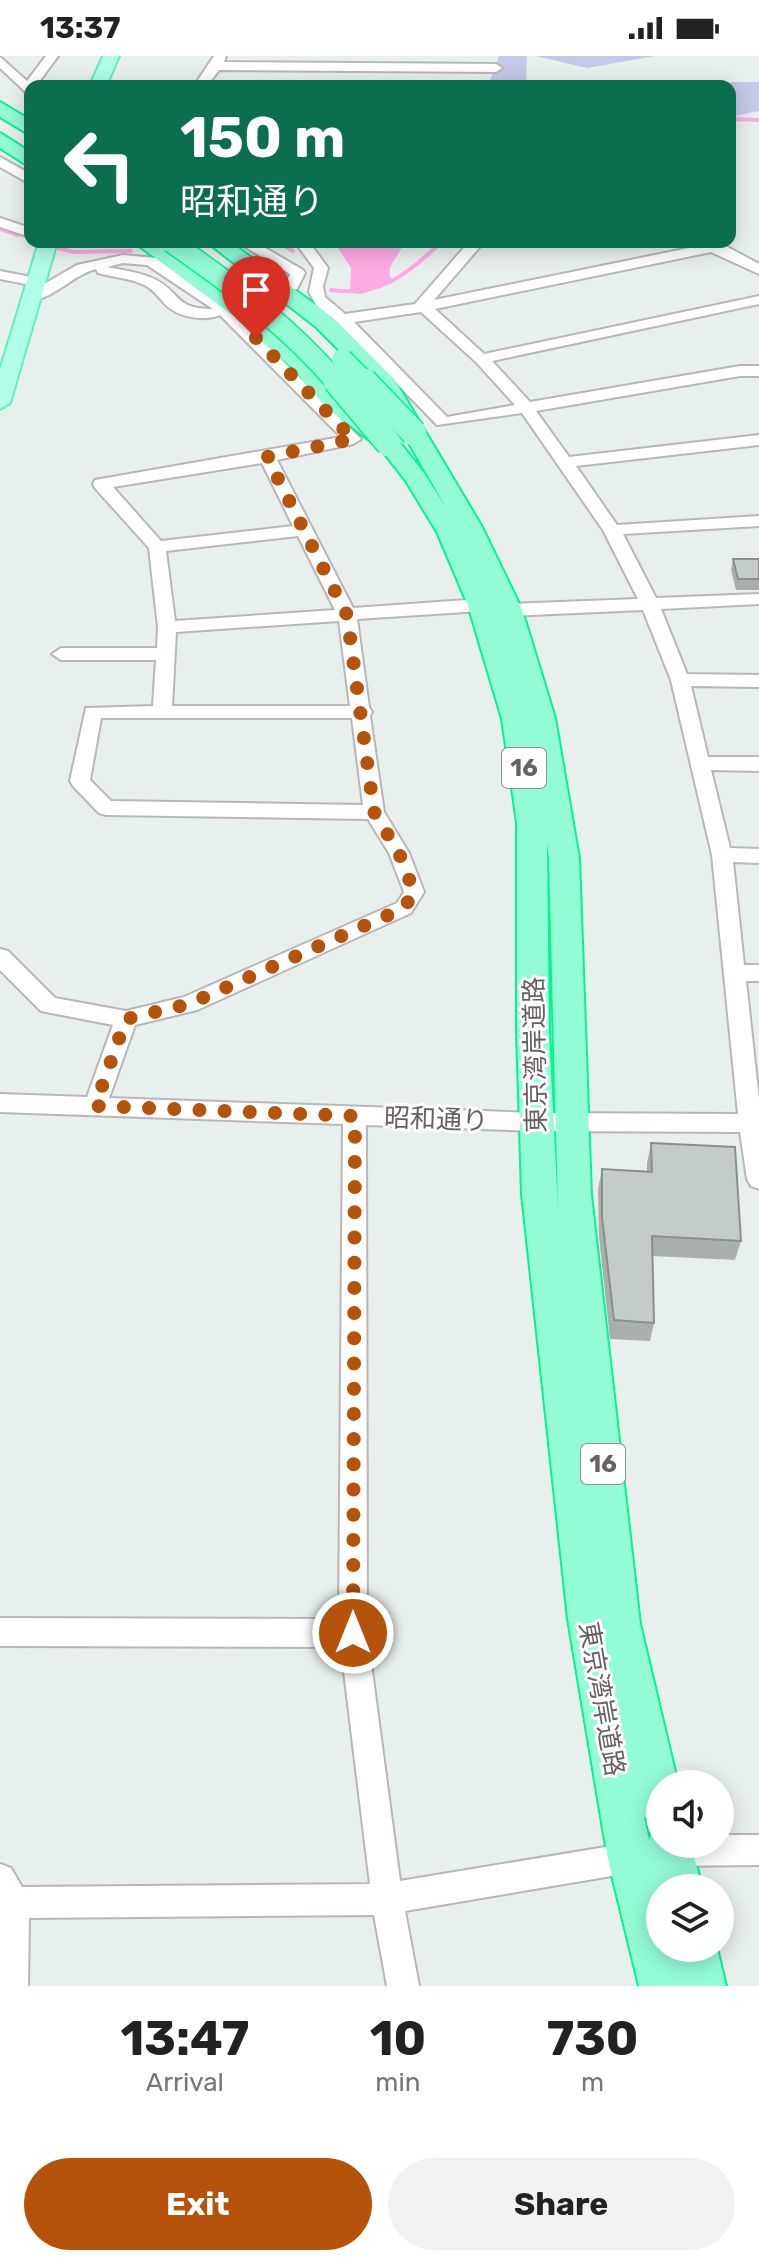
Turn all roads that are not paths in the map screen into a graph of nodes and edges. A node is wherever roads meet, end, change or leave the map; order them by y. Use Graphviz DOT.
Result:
graph roads {
  1 [pos="52,56"];
  2 [pos="111,56"];
  3 [pos="0,61"];
  4 [pos="218,61"];
  5 [pos="286,61"];
  6 [pos="358,61"];
  7 [pos="428,62"];
  8 [pos="498,62"];
  9 [pos="449,68"];
  10 [pos="36,80"];
  11 [pos="101,80"];
  12 [pos="204,80"];
  13 [pos="448,80"];
  14 [pos="24,85"];
  15 [pos="0,95"];
  16 [pos="0,108"];
  17 [pos="24,111"];
  18 [pos="0,125"];
  19 [pos="24,125"];
  20 [pos="0,139"];
  21 [pos="24,142"];
  22 [pos="24,157"];
  23 [pos="0,161"];
  24 [pos="24,175"];
  25 [pos="0,222"];
  26 [pos="24,230"];
  27 [pos="46,248"];
  28 [pos="152,248"];
  29 [pos="179,248"];
  30 [pos="206,248"];
  31 [pos="225,248"];
  32 [pos="256,248"];
  33 [pos="306,248"];
  34 [pos="472,248"];
  35 [pos="712,248"];
  36 [pos="719,248"];
  37 [pos="82,268"];
  38 [pos="759,270"];
  39 [pos="0,275"];
  40 [pos="292,286"];
  41 [pos="34,289"];
  42 [pos="759,300"];
  43 [pos="422,305"];
  44 [pos="214,313"];
  45 [pos="342,319"];
  46 [pos="481,359"];
  47 [pos="759,371"];
  48 [pos="0,403"];
  49 [pos="526,408"];
  50 [pos="402,438"];
  51 [pos="759,440"];
  52 [pos="267,457"];
  53 [pos="565,462"];
  54 [pos="759,521"];
  55 [pos="304,530"];
  56 [pos="612,530"];
  57 [pos="157,547"];
  58 [pos="759,599"];
  59 [pos="650,604"];
  60 [pos="481,605"];
  61 [pos="509,610"];
  62 [pos="347,615"];
  63 [pos="167,627"];
  64 [pos="61,654"];
  65 [pos="166,654"];
  66 [pos="680,680"];
  67 [pos="759,681"];
  68 [pos="162,711"];
  69 [pos="363,712"];
  70 [pos="700,763"];
  71 [pos="759,764"];
  72 [pos="374,812"];
  73 [pos="722,855"];
  74 [pos="759,856"];
  75 [pos="0,957"];
  76 [pos="735,973"];
  77 [pos="759,973"];
  78 [pos="126,1019"];
  79 [pos="0,1103"];
  80 [pos="95,1106"];
  81 [pos="355,1116"];
  82 [pos="553,1123"];
  83 [pos="754,1123"];
  84 [pos="759,1179"];
  85 [pos="0,1632"];
  86 [pos="353,1633"];
  87 [pos="653,1770"];
  88 [pos="759,1850"];
  89 [pos="662,1861"];
  90 [pos="7,1891"];
  91 [pos="387,1899"];
  92 [pos="697,1962"];
  93 [pos="12,1986"];
  94 [pos="403,1986"];
  95 [pos="662,1986"];
  96 [pos="703,1986"];
  1 -- 10 [label="street"];
  2 -- 11 [label="main road"];
  3 -- 14 [label="street"];
  4 -- 5 [label="street"];
  4 -- 12 [label="street"];
  5 -- 6 [label="street"];
  6 -- 7 [label="street"];
  7 -- 9 [label="street"];
  8 -- 9 [label="street"];
  9 -- 13 [label="street"];
  15 -- 17 [label="highway"];
  16 -- 19 [label="highway"];
  18 -- 21 [label="highway"];
  20 -- 22 [label="highway"];
  23 -- 24 [label="street"];
  25 -- 26 [label="street"];
  27 -- 41 [label="main road"];
  28 -- 50 [label="highway, 16"];
  29 -- 50 [label="highway, 東京湾岸道路 / 16, bridge"];
  30 -- 50 [label="highway, 東京湾岸道路 / 16, bridge"];
  31 -- 50 [label="highway, 16"];
  32 -- 40 [label="street"];
  33 -- 45 [label="street"];
  34 -- 43 [label="street"];
  35 -- 43 [label="street"];
  36 -- 38 [label="street"];
  37 -- 41 [label="street"];
  37 -- 44 [label="street"];
  37 -- 52 [label="street"];
  39 -- 41 [label="street"];
  41 -- 48 [label="main road"];
  42 -- 46 [label="street"];
  43 -- 45 [label="street"];
  43 -- 46 [label="street"];
  45 -- 49 [label="street"];
  46 -- 49 [label="street"];
  47 -- 49 [label="street"];
  49 -- 53 [label="street"];
  50 -- 60 [label="highway, 東京湾岸道路 / 16"];
  50 -- 61 [label="highway, 東京湾岸道路 / 16"];
  51 -- 53 [label="street"];
  52 -- 55 [label="street"];
  52 -- 57 [label="street"];
  53 -- 56 [label="street"];
  54 -- 56 [label="street"];
  55 -- 57 [label="street"];
  55 -- 62 [label="street"];
  56 -- 59 [label="street"];
  57 -- 63 [label="street"];
  58 -- 59 [label="street"];
  59 -- 61 [label="street"];
  59 -- 66 [label="street"];
  60 -- 62 [label="street"];
  60 -- 82 [label="highway, 東京湾岸道路 / 16"];
  61 -- 82 [label="highway, 東京湾岸道路 / 16"];
  62 -- 63 [label="street"];
  62 -- 69 [label="street"];
  63 -- 65 [label="street"];
  64 -- 65 [label="street"];
  65 -- 68 [label="street"];
  66 -- 67 [label="street"];
  66 -- 70 [label="street"];
  68 -- 69 [label="street"];
  68 -- 72 [label="street"];
  69 -- 72 [label="street"];
  70 -- 71 [label="street"];
  70 -- 73 [label="street"];
  72 -- 78 [label="street"];
  73 -- 74 [label="street"];
  73 -- 76 [label="street"];
  75 -- 78 [label="street"];
  76 -- 77 [label="street"];
  76 -- 83 [label="street"];
  78 -- 80 [label="street"];
  79 -- 80 [label="street, 昭和通り"];
  80 -- 81 [label="street, 昭和通り"];
  81 -- 82 [label="street, 昭和通り"];
  81 -- 86 [label="street"];
  82 -- 83 [label="street, 昭和通り"];
  82 -- 87 [label="highway, 東京湾岸道路 / 16"];
  82 -- 89 [label="highway, 東京湾岸道路 / 16"];
  83 -- 84 [label="street"];
  85 -- 86 [label="street"];
  86 -- 91 [label="street"];
  88 -- 89 [label="street"];
  89 -- 91 [label="street"];
  89 -- 95 [label="highway, 東京湾岸道路 / 16"];
  90 -- 91 [label="street"];
  90 -- 93 [label="street"];
  91 -- 94 [label="street"];
  92 -- 96 [label="highway"];
}
